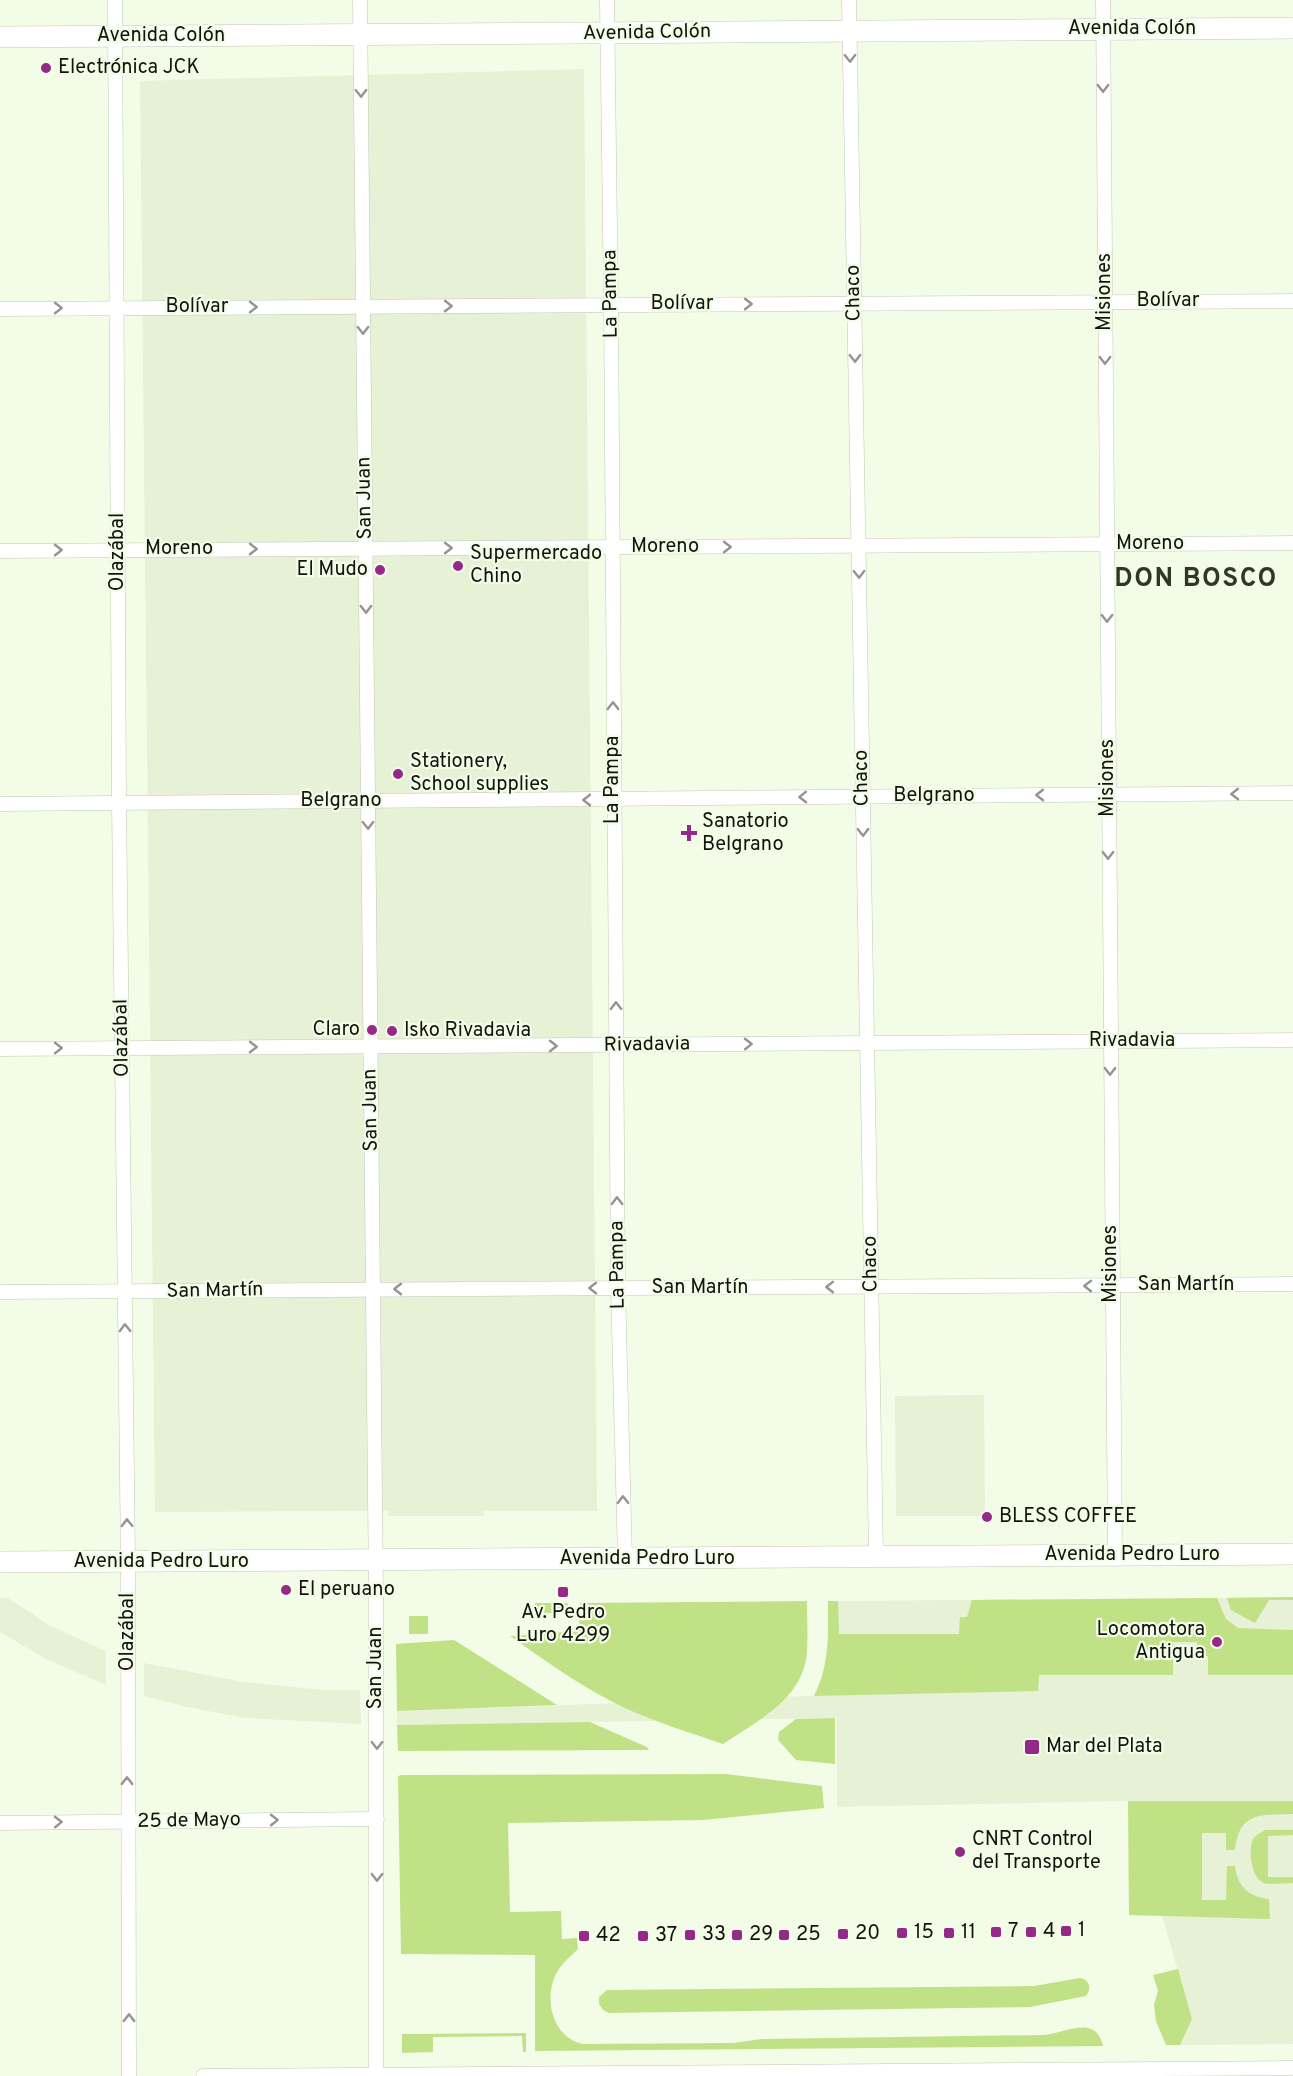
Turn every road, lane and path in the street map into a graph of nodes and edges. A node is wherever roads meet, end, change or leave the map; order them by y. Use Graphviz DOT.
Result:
graph roads {
  1 [pos="115,0"];
  2 [pos="360,0"];
  3 [pos="607,0"];
  4 [pos="849,0"];
  5 [pos="1103,0"];
  6 [pos="1293,28"];
  7 [pos="1103,29"];
  8 [pos="849,31"];
  9 [pos="360,34"];
  10 [pos="607,34"];
  11 [pos="115,36"];
  12 [pos="0,37"];
  13 [pos="1293,301"];
  14 [pos="1105,302"];
  15 [pos="854,303"];
  16 [pos="611,305"];
  17 [pos="363,306"];
  18 [pos="117,308"];
  19 [pos="0,309"];
  20 [pos="1293,543"];
  21 [pos="1106,544"];
  22 [pos="858,546"];
  23 [pos="365,548"];
  24 [pos="613,548"];
  25 [pos="0,550"];
  26 [pos="118,550"];
  27 [pos="1293,793"];
  28 [pos="1108,795"];
  29 [pos="863,797"];
  30 [pos="613,799"];
  31 [pos="368,801"];
  32 [pos="119,803"];
  33 [pos="0,804"];
  34 [pos="1293,1040"];
  35 [pos="1110,1041"];
  36 [pos="867,1043"];
  37 [pos="370,1046"];
  38 [pos="616,1046"];
  39 [pos="122,1048"];
  40 [pos="0,1049"];
  41 [pos="1293,1284"];
  42 [pos="1111,1285"];
  43 [pos="871,1287"];
  44 [pos="618,1288"];
  45 [pos="373,1289"];
  46 [pos="0,1292"];
  47 [pos="124,1292"];
  48 [pos="1293,1554"];
  49 [pos="1114,1555"];
  50 [pos="876,1557"];
  51 [pos="625,1559"];
  52 [pos="375,1561"];
  53 [pos="0,1562"];
  54 [pos="128,1562"];
  55 [pos="377,1819"];
  56 [pos="127,1822"];
  57 [pos="0,1823"];
  58 [pos="1293,2068"];
  59 [pos="1117,2073"];
  60 [pos="627,2074"];
  61 [pos="870,2074"];
  62 [pos="376,2075"];
  63 [pos="129,2076"];
  64 [pos="203,2076"];
  1 -- 11 [label="street, Olazábal"];
  2 -- 9 [label="street, San Juan"];
  3 -- 10 [label="street, La Pampa"];
  4 -- 8 [label="street, Chaco"];
  5 -- 7 [label="street, Misiones"];
  6 -- 7 [label="main road, Avenida Colón"];
  7 -- 8 [label="main road, Avenida Colón"];
  7 -- 14 [label="street, Misiones, one-way"];
  8 -- 10 [label="main road, Avenida Colón"];
  8 -- 15 [label="street, Chaco, one-way"];
  9 -- 10 [label="main road, Avenida Colón"];
  9 -- 11 [label="main road, Avenida Colón"];
  9 -- 17 [label="street, San Juan, one-way"];
  10 -- 16 [label="street, La Pampa"];
  11 -- 12 [label="main road, Avenida Colón"];
  11 -- 18 [label="street, Olazábal"];
  13 -- 14 [label="street, Bolívar"];
  14 -- 15 [label="street, Bolívar"];
  14 -- 21 [label="street, Misiones, one-way"];
  16 -- 15 [label="street, Bolívar, one-way"];
  15 -- 22 [label="street, Chaco, one-way"];
  17 -- 16 [label="street, Bolívar, one-way"];
  16 -- 24 [label="street, La Pampa"];
  18 -- 17 [label="street, Bolívar, one-way"];
  17 -- 23 [label="street, San Juan, one-way"];
  19 -- 18 [label="street, Bolívar, one-way"];
  18 -- 26 [label="street, Olazábal"];
  20 -- 21 [label="street, Moreno"];
  21 -- 22 [label="street, Moreno"];
  21 -- 28 [label="street, Misiones, one-way"];
  24 -- 22 [label="street, Moreno, one-way"];
  22 -- 29 [label="street, Chaco, one-way"];
  23 -- 24 [label="street, Moreno, one-way"];
  26 -- 23 [label="street, Moreno, one-way"];
  23 -- 31 [label="street, San Juan, one-way"];
  30 -- 24 [label="street, La Pampa, one-way"];
  25 -- 26 [label="street, Moreno, one-way"];
  26 -- 32 [label="street, Olazábal"];
  27 -- 28 [label="street, Belgrano, one-way"];
  28 -- 29 [label="street, Belgrano, one-way"];
  28 -- 35 [label="street, Misiones, one-way"];
  29 -- 30 [label="street, Belgrano, one-way"];
  29 -- 36 [label="street, Chaco, one-way"];
  30 -- 31 [label="street, Belgrano, one-way"];
  38 -- 30 [label="street, La Pampa, one-way"];
  31 -- 32 [label="street, Belgrano"];
  31 -- 37 [label="street, San Juan, one-way"];
  32 -- 33 [label="street, Belgrano"];
  32 -- 39 [label="street, Olazábal"];
  34 -- 35 [label="street, Rivadavia"];
  35 -- 36 [label="street, Rivadavia"];
  35 -- 42 [label="street, Misiones, one-way"];
  38 -- 36 [label="street, Rivadavia, one-way"];
  36 -- 43 [label="street, Chaco"];
  37 -- 38 [label="street, Rivadavia, one-way"];
  39 -- 37 [label="street, Rivadavia, one-way"];
  37 -- 45 [label="street, San Juan"];
  44 -- 38 [label="street, La Pampa, one-way"];
  40 -- 39 [label="street, Rivadavia, one-way"];
  39 -- 47 [label="street, Olazábal"];
  41 -- 42 [label="street, San Martín"];
  42 -- 43 [label="street, San Martín, one-way"];
  42 -- 49 [label="street, Misiones"];
  43 -- 44 [label="street, San Martín, one-way"];
  43 -- 50 [label="street, Chaco"];
  44 -- 45 [label="street, San Martín, one-way"];
  51 -- 44 [label="street, La Pampa, one-way"];
  45 -- 47 [label="street, San Martín"];
  45 -- 52 [label="street, San Juan"];
  46 -- 47 [label="street, San Martín"];
  54 -- 47 [label="street, Olazábal, one-way"];
  48 -- 49 [label="main road, Avenida Pedro Luro"];
  49 -- 50 [label="main road, Avenida Pedro Luro"];
  50 -- 51 [label="main road, Avenida Pedro Luro"];
  51 -- 52 [label="main road, Avenida Pedro Luro"];
  52 -- 54 [label="main road, Avenida Pedro Luro"];
  52 -- 55 [label="street, San Juan, one-way"];
  53 -- 54 [label="main road, Avenida Pedro Luro"];
  56 -- 54 [label="street, Olazábal, one-way"];
  56 -- 55 [label="street, 25 de Mayo, one-way"];
  55 -- 62 [label="street, San Juan, one-way"];
  57 -- 56 [label="street, 25 de Mayo, one-way"];
  63 -- 56 [label="street, Olazábal, one-way"];
  58 -- 59 [label="street"];
  59 -- 61 [label="street"];
  60 -- 61 [label="street"];
  60 -- 62 [label="street"];
  62 -- 64 [label="street"];
}
